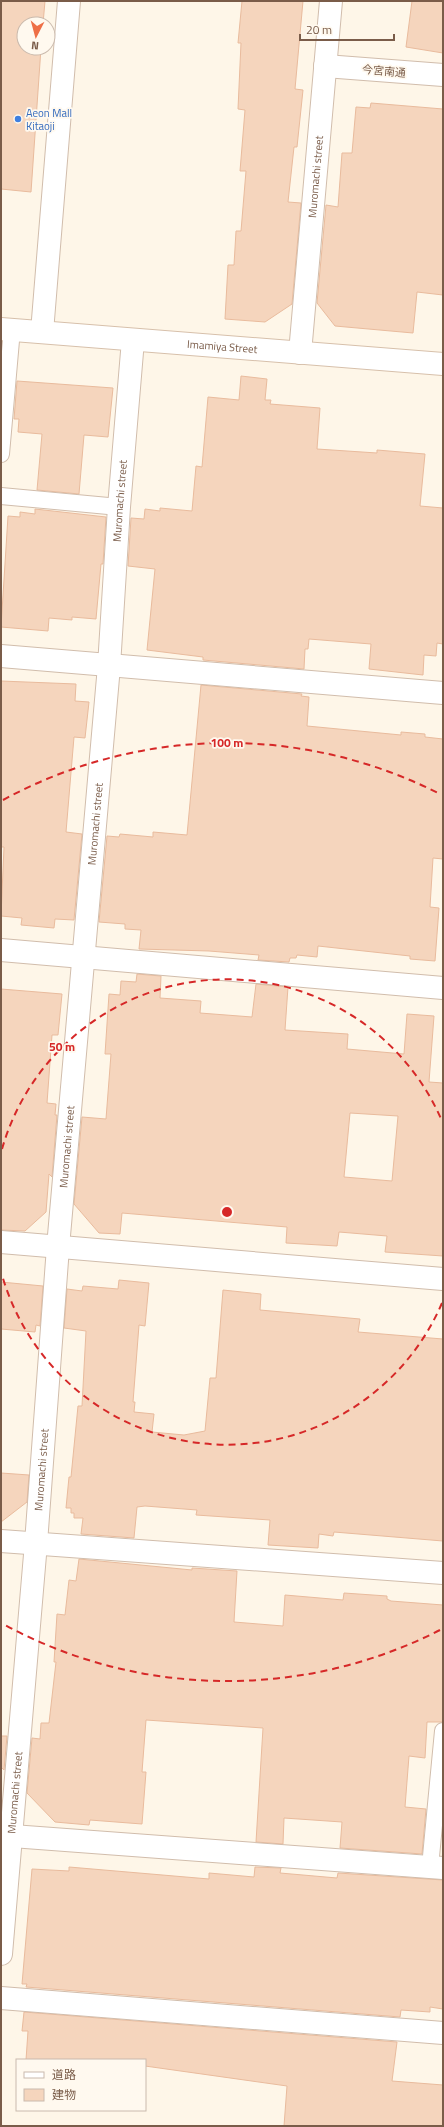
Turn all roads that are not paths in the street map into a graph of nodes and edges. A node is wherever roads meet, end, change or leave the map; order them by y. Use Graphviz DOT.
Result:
graph roads {
  1 [pos="69,1"];
  2 [pos="331,1"];
  3 [pos="325,66"];
  4 [pos="443,76"];
  5 [pos="7,329"];
  6 [pos="42,332"];
  7 [pos="133,340"];
  8 [pos="300,353"];
  9 [pos="443,364"];
  10 [pos="1,454"];
  11 [pos="1,496"];
  12 [pos="119,507"];
  13 [pos="1,656"];
  14 [pos="109,666"];
  15 [pos="443,693"];
  16 [pos="1,950"];
  17 [pos="83,958"];
  18 [pos="443,988"];
  19 [pos="1,1242"];
  20 [pos="58,1247"];
  21 [pos="443,1279"];
  22 [pos="1,1541"];
  23 [pos="36,1543"];
  24 [pos="443,1573"];
  25 [pos="443,1731"];
  26 [pos="12,1836"];
  27 [pos="436,1868"];
  28 [pos="1,1954"];
  29 [pos="1,1998"];
  30 [pos="443,2033"];
  1 -- 6 [label="street"];
  2 -- 3 [label="street, Muromachi street"];
  3 -- 4 [label="street, 今宮南通"];
  3 -- 8 [label="street, Muromachi street"];
  5 -- 6 [label="street, Imamiya Street"];
  5 -- 10 [label="lane"];
  6 -- 7 [label="street, Imamiya Street"];
  7 -- 8 [label="street, Imamiya Street"];
  7 -- 12 [label="street, Muromachi street"];
  8 -- 9 [label="street, Imamiya Street"];
  11 -- 12 [label="lane"];
  12 -- 14 [label="street, Muromachi street"];
  13 -- 14 [label="street"];
  14 -- 15 [label="street"];
  14 -- 17 [label="street, Muromachi street"];
  16 -- 17 [label="street"];
  17 -- 18 [label="street"];
  17 -- 20 [label="street, Muromachi street"];
  19 -- 20 [label="street"];
  20 -- 21 [label="street"];
  20 -- 23 [label="street, Muromachi street"];
  22 -- 23 [label="street"];
  23 -- 24 [label="street"];
  23 -- 26 [label="street, Muromachi street"];
  25 -- 27 [label="lane"];
  26 -- 27 [label="street"];
  26 -- 28 [label="street, Muromachi street"];
  29 -- 30 [label="street"];
}
